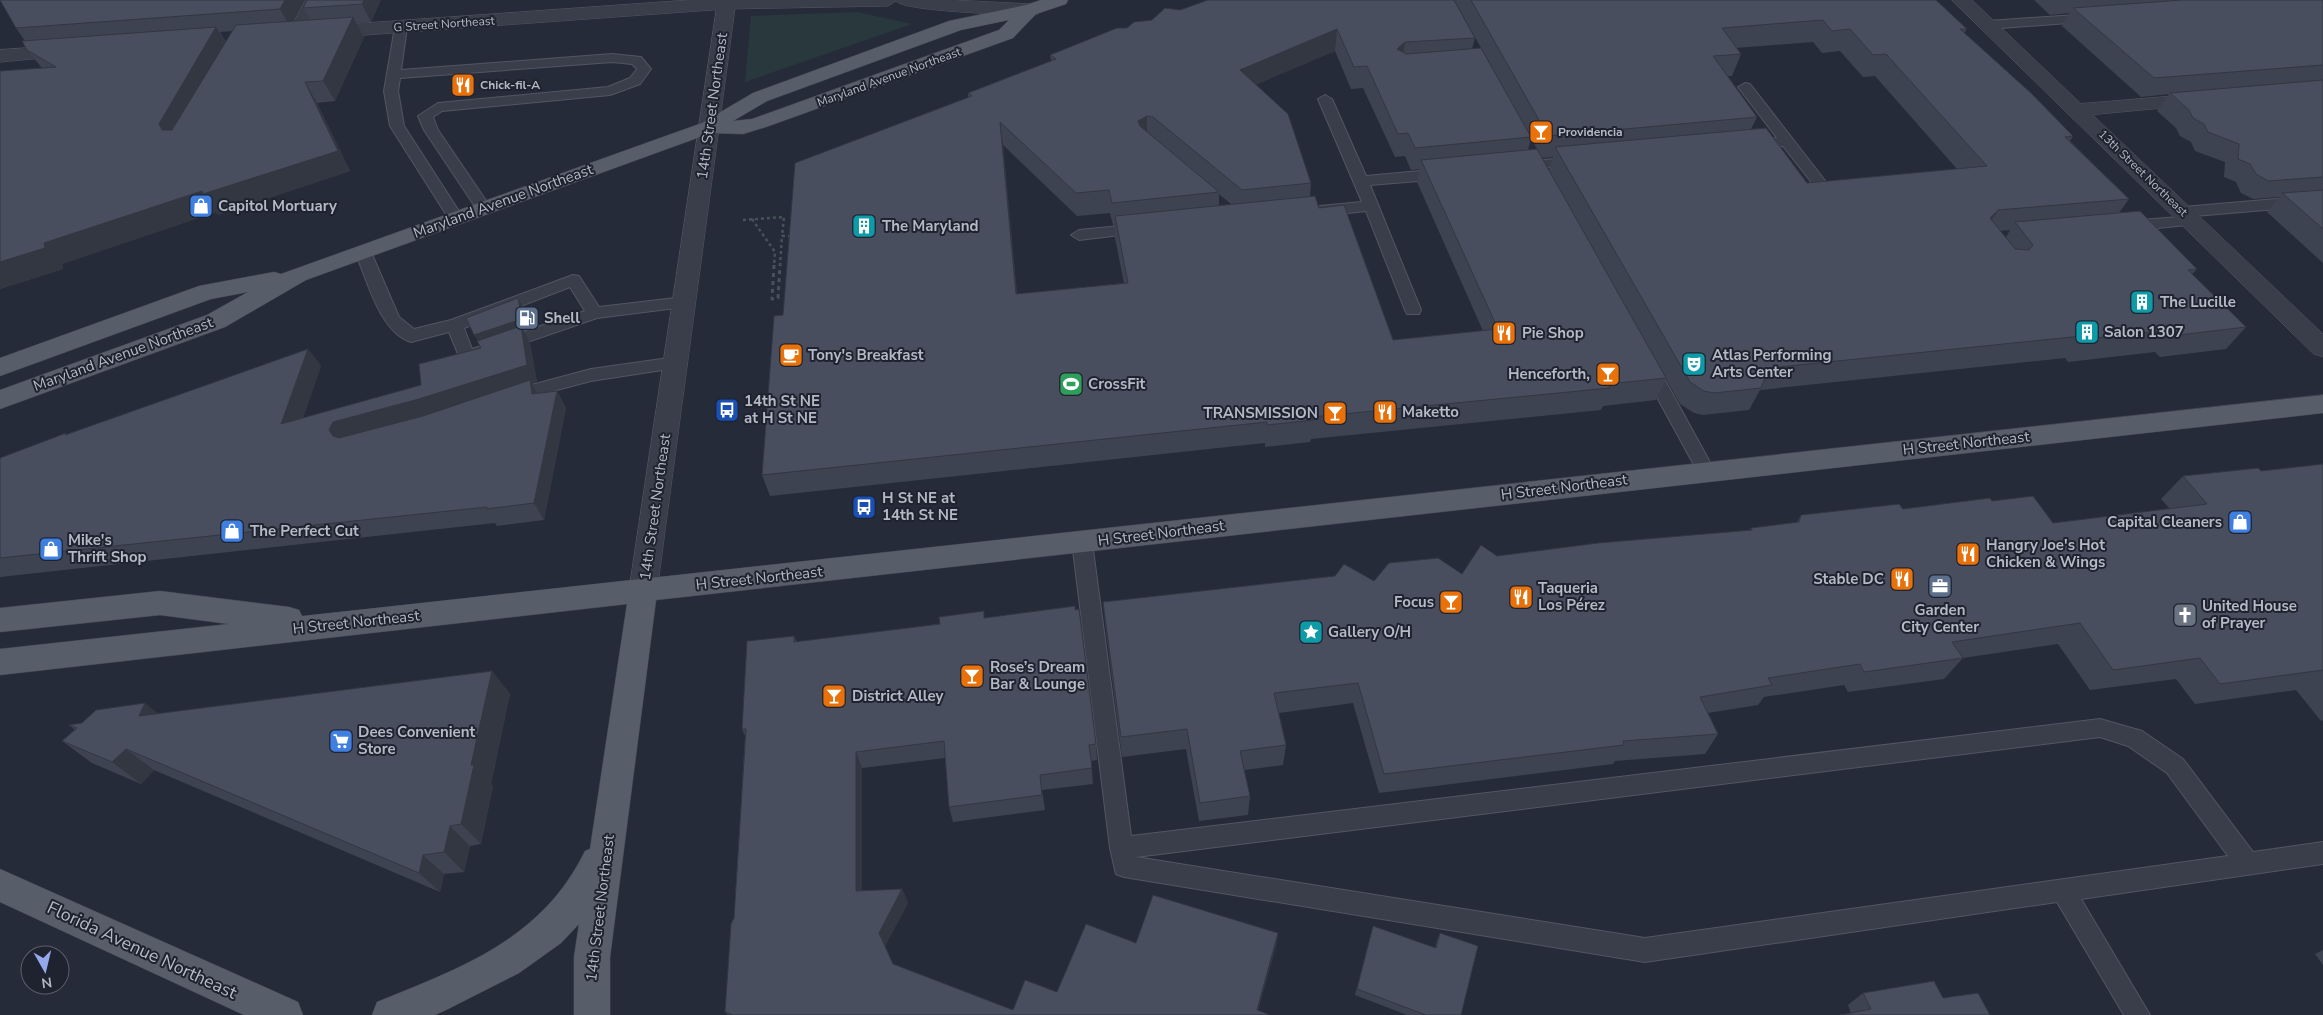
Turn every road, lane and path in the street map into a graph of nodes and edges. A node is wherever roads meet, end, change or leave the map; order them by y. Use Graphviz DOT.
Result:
graph roads {
  1 [pos="315,0"];
  2 [pos="888,0"];
  3 [pos="905,0"];
  4 [pos="1059,0"];
  5 [pos="1961,0"];
  6 [pos="726,2"];
  7 [pos="1031,10"];
  8 [pos="2106,17"];
  9 [pos="1988,25"];
  10 [pos="401,27"];
  11 [pos="86,49"];
  12 [pos="0,56"];
  13 [pos="392,75"];
  14 [pos="1745,87"];
  15 [pos="1326,98"];
  16 [pos="2219,98"];
  17 [pos="2078,110"];
  18 [pos="709,127"];
  19 [pos="1787,141"];
  20 [pos="1739,145"];
  21 [pos="1528,148"];
  22 [pos="1595,159"];
  23 [pos="1537,165"];
  24 [pos="1508,168"];
  25 [pos="1458,172"];
  26 [pos="1361,181"];
  27 [pos="1546,182"];
  28 [pos="1828,194"];
  29 [pos="2323,200"];
  30 [pos="1371,206"];
  31 [pos="483,208"];
  32 [pos="1303,212"];
  33 [pos="2187,216"];
  34 [pos="456,219"];
  35 [pos="752,219"];
  36 [pos="743,220"];
  37 [pos="1157,227"];
  38 [pos="2114,227"];
  39 [pos="797,235"];
  40 [pos="1079,235"];
  41 [pos="782,236"];
  42 [pos="362,252"];
  43 [pos="298,275"];
  44 [pos="207,292"];
  45 [pos="684,302"];
  46 [pos="1413,310"];
  47 [pos="595,313"];
  48 [pos="216,321"];
  49 [pos="455,325"];
  50 [pos="2323,348"];
  51 [pos="1642,354"];
  52 [pos="676,363"];
  53 [pos="0,367"];
  54 [pos="0,400"];
  55 [pos="495,402"];
  56 [pos="2323,404"];
  57 [pos="1706,471"];
  58 [pos="1082,542"];
  59 [pos="643,591"];
  60 [pos="0,620"];
  61 [pos="333,625"];
  62 [pos="0,662"];
  63 [pos="607,843"];
  64 [pos="1121,848"];
  65 [pos="2323,853"];
  66 [pos="2248,864"];
  67 [pos="0,885"];
  68 [pos="2063,891"];
  69 [pos="285,1015"];
  70 [pos="390,1015"];
  71 [pos="592,1015"];
  72 [pos="2138,1015"];
  1 -- 10 [label="street, G Street Northeast"];
  2 -- 6 [label="street, G Street Northeast"];
  3 -- 7 [label="street"];
  4 -- 7 [label="main road, Maryland Avenue Northeast"];
  5 -- 9 [label="street, 13th Street Northeast"];
  6 -- 10 [label="street, G Street Northeast"];
  6 -- 18 [label="street, 14th Street Northeast"];
  7 -- 18 [label="main road, Maryland Avenue Northeast"];
  8 -- 9 [label="lane"];
  9 -- 17 [label="street, 13th Street Northeast"];
  10 -- 13 [label="lane"];
  11 -- 12 [label="street"];
  13 -- 31 [label="lane"];
  13 -- 34 [label="lane"];
  14 -- 19 [label="lane"];
  15 -- 26 [label="lane"];
  16 -- 17 [label="street"];
  17 -- 33 [label="street, 13th Street Northeast"];
  18 -- 31 [label="main road, Maryland Avenue Northeast"];
  18 -- 45 [label="street, 14th Street Northeast"];
  19 -- 20 [label="lane"];
  19 -- 28 [label="lane"];
  21 -- 23 [label="lane"];
  22 -- 23 [label="lane"];
  23 -- 24 [label="lane"];
  23 -- 27 [label="lane"];
  25 -- 26 [label="lane"];
  26 -- 30 [label="lane"];
  29 -- 33 [label="lane"];
  30 -- 32 [label="lane"];
  30 -- 46 [label="lane"];
  31 -- 34 [label="main road, Maryland Avenue Northeast"];
  33 -- 38 [label="lane"];
  33 -- 50 [label="street, 13th Street Northeast"];
  34 -- 42 [label="main road, Maryland Avenue Northeast"];
  35 -- 36 [label="path"];
  35 -- 41 [label="path"];
  35 -- 41 [label="path"];
  37 -- 40 [label="lane"];
  39 -- 41 [label="path"];
  42 -- 43 [label="main road, Maryland Avenue Northeast"];
  42 -- 49 [label="lane"];
  43 -- 44 [label="main road, Maryland Avenue Northeast"];
  43 -- 48 [label="main road, Maryland Avenue Northeast"];
  44 -- 48 [label="main road"];
  44 -- 53 [label="main road, Maryland Avenue Northeast"];
  45 -- 47 [label="lane"];
  45 -- 52 [label="street, 14th Street Northeast"];
  47 -- 49 [label="lane"];
  47 -- 49 [label="lane"];
  48 -- 54 [label="main road, Maryland Avenue Northeast"];
  51 -- 57 [label="lane"];
  52 -- 55 [label="lane"];
  52 -- 59 [label="street, 14th Street Northeast"];
  56 -- 57 [label="main road, H Street Northeast"];
  57 -- 58 [label="main road, H Street Northeast"];
  58 -- 59 [label="main road, H Street Northeast"];
  58 -- 64 [label="lane"];
  59 -- 61 [label="main road, H Street Northeast"];
  59 -- 63 [label="main road, 14th Street Northeast"];
  60 -- 61 [label="main road"];
  61 -- 62 [label="main road, H Street Northeast"];
  63 -- 70 [label="main road"];
  63 -- 71 [label="main road, 14th Street Northeast"];
  64 -- 66 [label="lane"];
  64 -- 68 [label="lane"];
  65 -- 66 [label="lane"];
  66 -- 68 [label="lane"];
  67 -- 69 [label="main road, Florida Avenue Northeast"];
  68 -- 72 [label="lane"];
}
